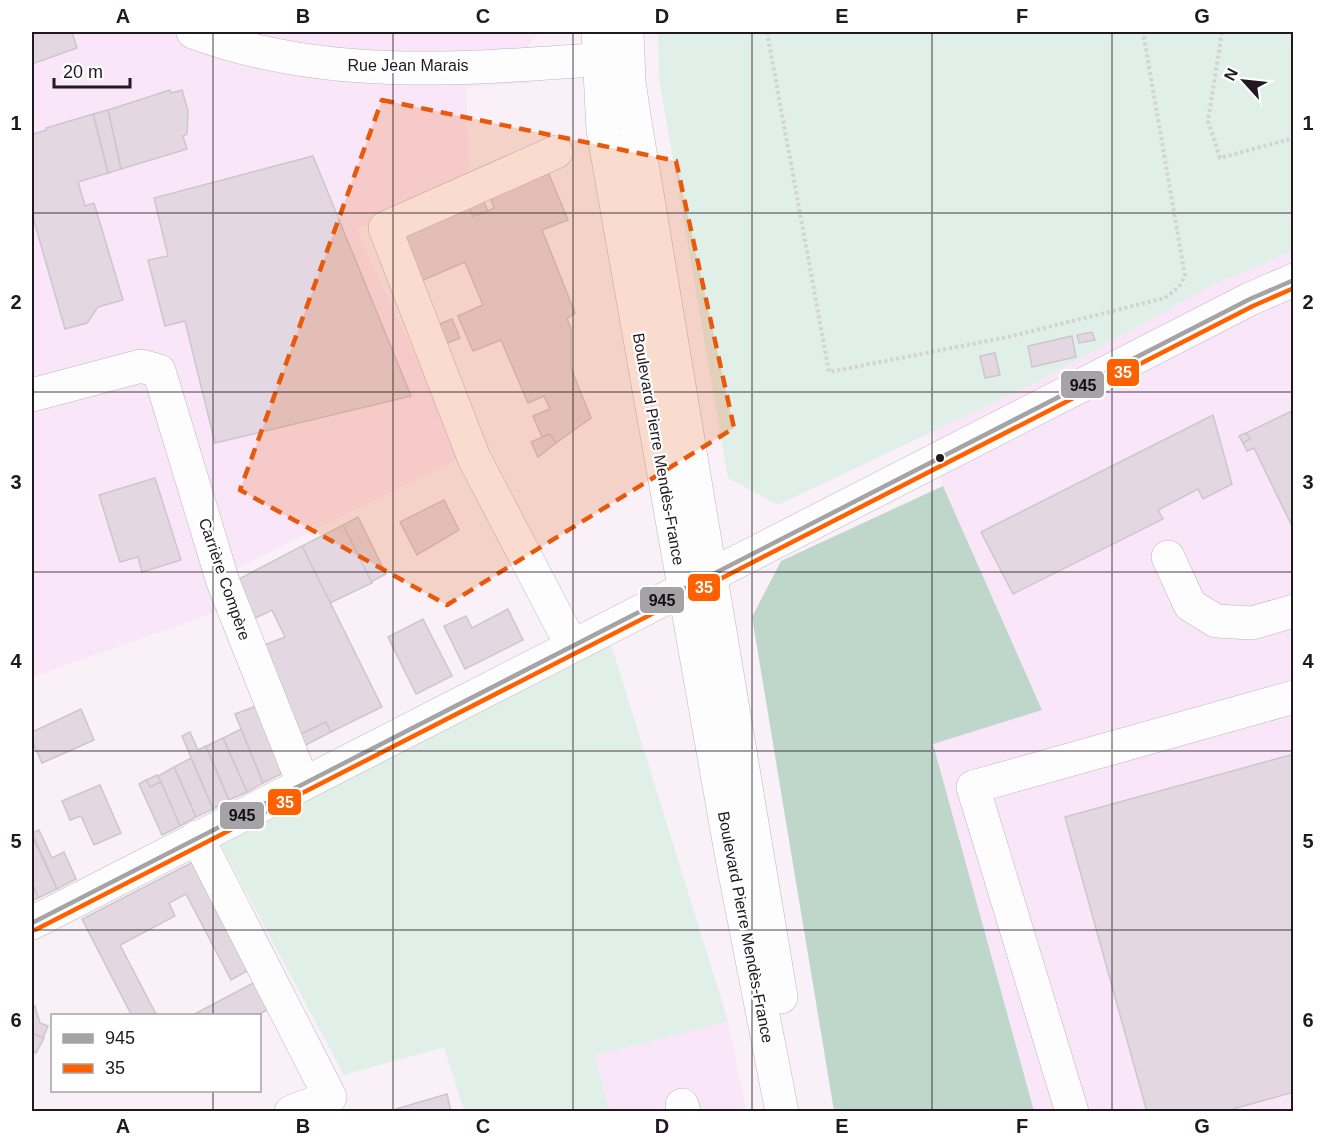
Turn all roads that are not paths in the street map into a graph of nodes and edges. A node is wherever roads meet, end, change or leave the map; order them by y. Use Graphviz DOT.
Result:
graph roads {
  1 [pos="194,32"];
  2 [pos="612,45"];
  3 [pos="556,152"];
  4 [pos="1293,280"];
  5 [pos="32,394"];
  6 [pos="1168,557"];
  7 [pos="712,575"];
  8 [pos="684,590"];
  9 [pos="1293,610"];
  10 [pos="572,646"];
  11 [pos="1293,697"];
  12 [pos="303,783"];
  13 [pos="197,837"];
  14 [pos="32,922"];
  15 [pos="291,1112"];
  16 [pos="782,1112"];
  17 [pos="800,1112"];
  18 [pos="1072,1112"];
  1 -- 2 [label="street, Rue Jean Marais"];
  2 -- 7 [label="street, Boulevard Pierre Mendès-France"];
  2 -- 8 [label="street, Boulevard Pierre Mendès-France"];
  3 -- 10 [label="street"];
  4 -- 7 [label="street"];
  5 -- 12 [label="street, Carrière Compère"];
  6 -- 9 [label="street"];
  7 -- 8 [label="street"];
  7 -- 17 [label="street, Boulevard Pierre Mendès-France"];
  8 -- 10 [label="street"];
  8 -- 16 [label="street, Boulevard Pierre Mendès-France"];
  10 -- 12 [label="street"];
  11 -- 18 [label="street"];
  12 -- 13 [label="street"];
  13 -- 14 [label="street"];
  13 -- 15 [label="street"];
}
